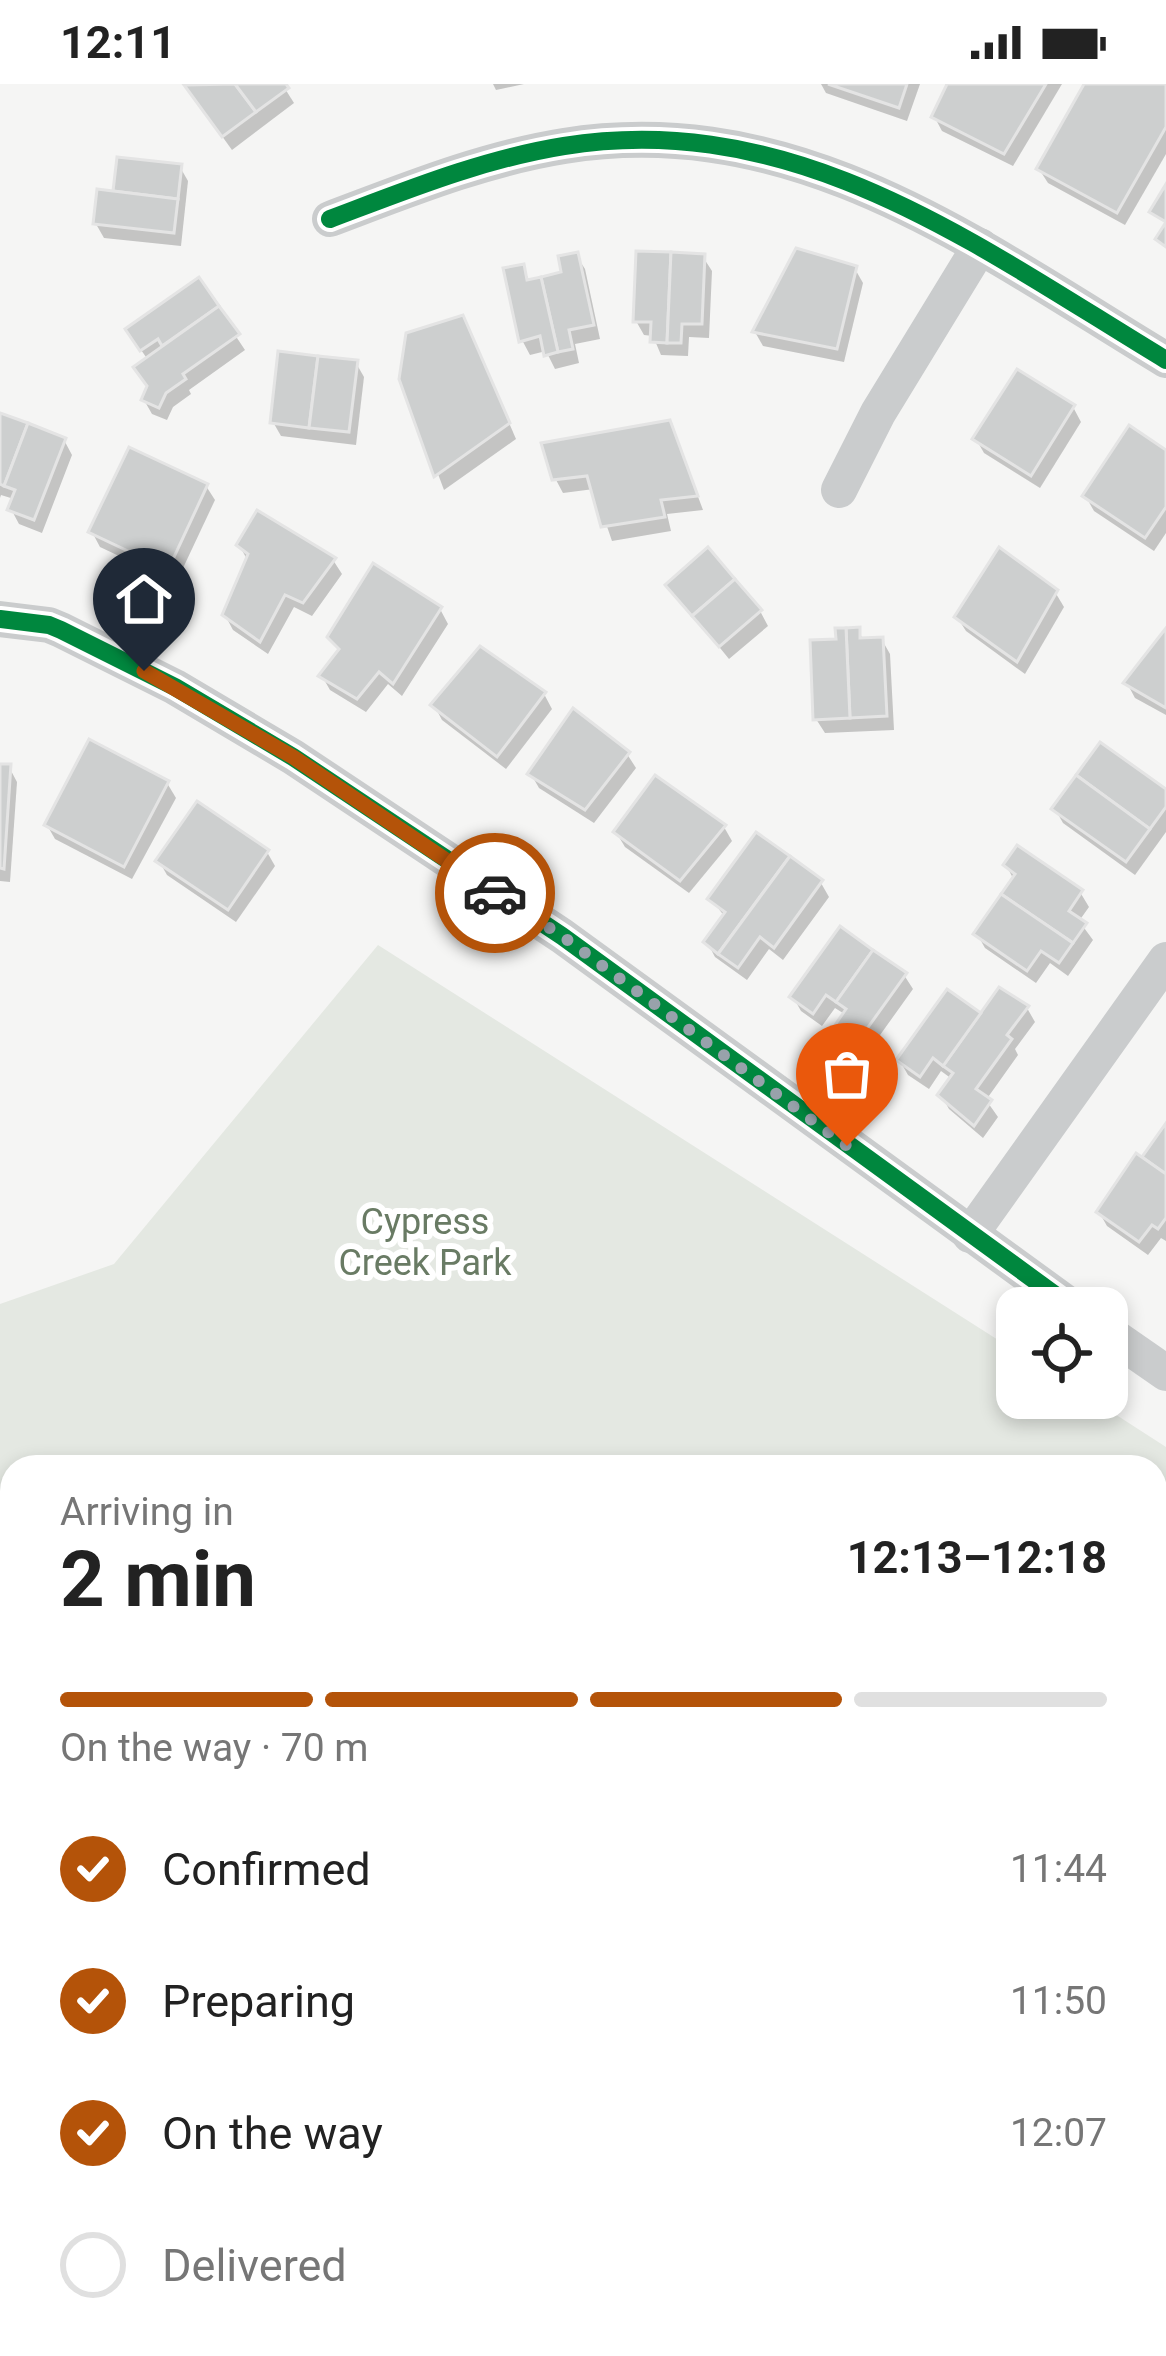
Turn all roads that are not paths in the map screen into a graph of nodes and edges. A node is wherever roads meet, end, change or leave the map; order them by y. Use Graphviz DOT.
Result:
graph roads {
  1 [pos="330,219"];
  2 [pos="980,246"];
  3 [pos="1166,359"];
  4 [pos="839,490"];
  5 [pos="0,619"];
  6 [pos="1166,960"];
  7 [pos="970,1235"];
  8 [pos="1043,1287"];
  9 [pos="1128,1347"];
  10 [pos="1166,1373"];
  1 -- 2 [label="street"];
  2 -- 3 [label="street"];
  2 -- 4 [label="street"];
  5 -- 7 [label="street"];
  6 -- 7 [label="street"];
  7 -- 8 [label="street"];
  9 -- 10 [label="street"];
}
